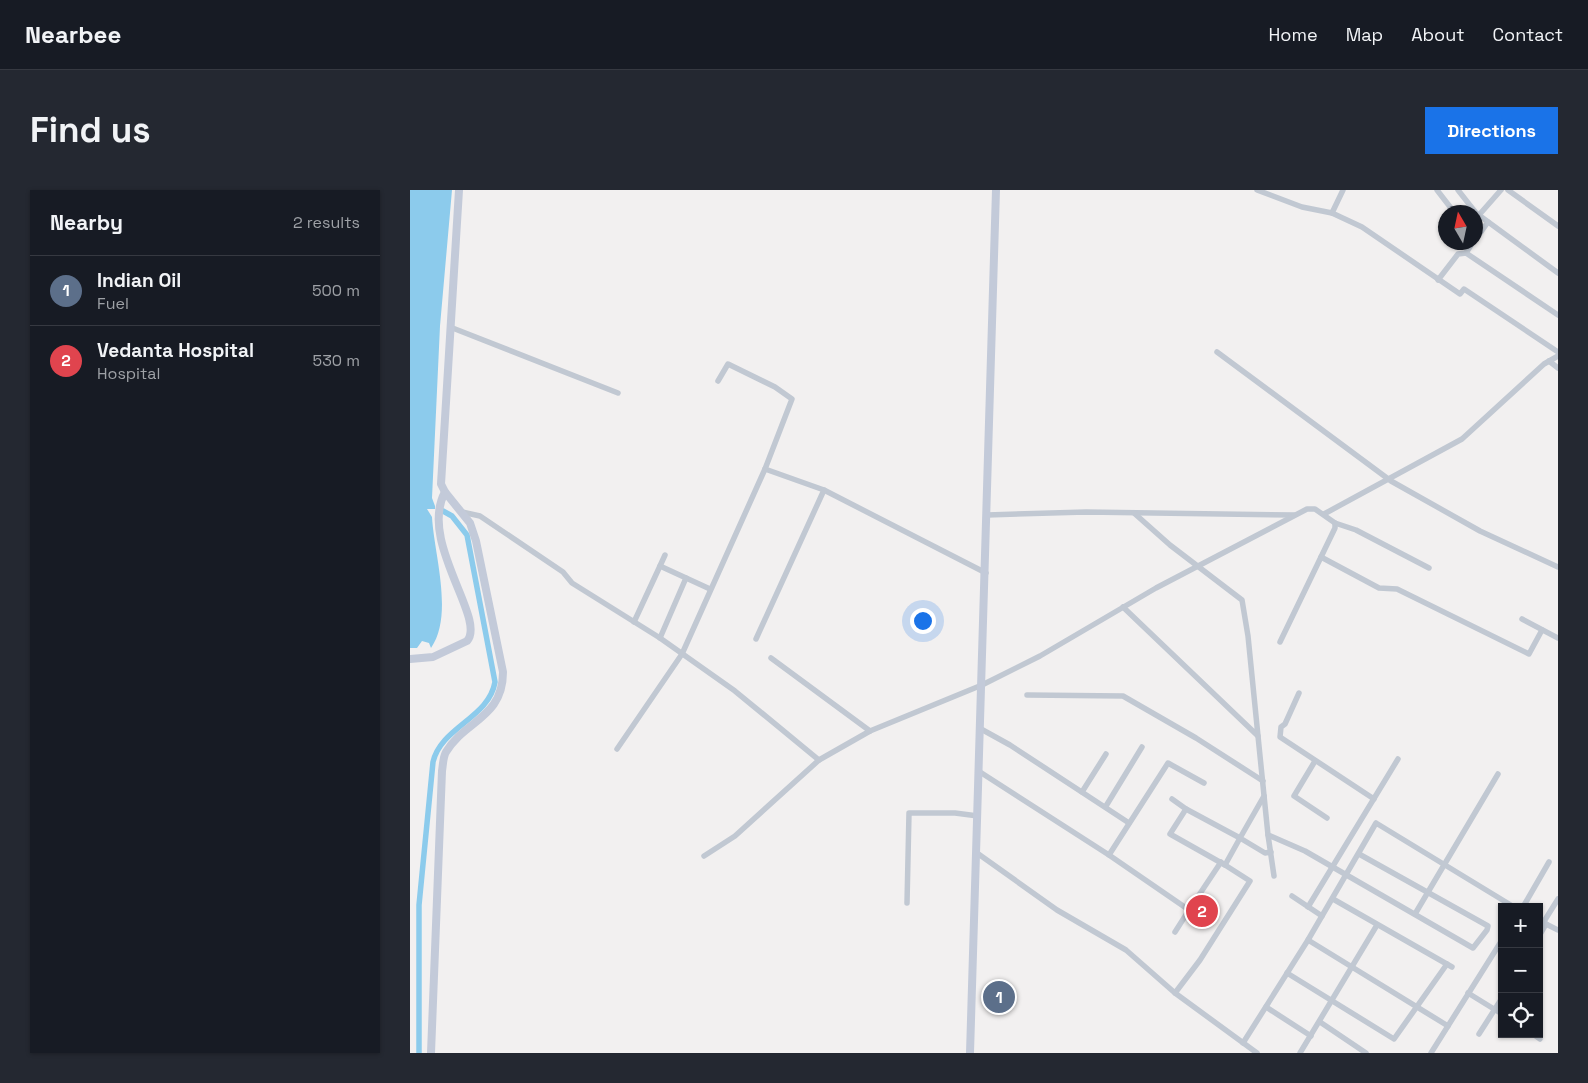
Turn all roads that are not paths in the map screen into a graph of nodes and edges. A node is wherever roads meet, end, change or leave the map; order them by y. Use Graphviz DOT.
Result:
graph roads {
  1 [pos="459,190"];
  2 [pos="996,190"];
  3 [pos="1257,190"];
  4 [pos="1343,190"];
  5 [pos="1437,190"];
  6 [pos="1458,190"];
  7 [pos="1501,190"];
  8 [pos="1508,190"];
  9 [pos="1449,205"];
  10 [pos="1471,205"];
  11 [pos="1483,210"];
  12 [pos="1332,213"];
  13 [pos="1483,218"];
  14 [pos="1488,222"];
  15 [pos="1558,226"];
  16 [pos="1483,229"];
  17 [pos="1468,250"];
  18 [pos="1466,253"];
  19 [pos="1558,273"];
  20 [pos="1438,280"];
  21 [pos="1558,315"];
  22 [pos="450,327"];
  23 [pos="1217,352"];
  24 [pos="1558,352"];
  25 [pos="1558,356"];
  26 [pos="1549,361"];
  27 [pos="1558,368"];
  28 [pos="718,381"];
  29 [pos="618,393"];
  30 [pos="765,470"];
  31 [pos="1389,479"];
  32 [pos="824,490"];
  33 [pos="445,492"];
  34 [pos="462,512"];
  35 [pos="1134,513"];
  36 [pos="1324,514"];
  37 [pos="987,515"];
  38 [pos="1296,515"];
  39 [pos="1335,523"];
  40 [pos="665,555"];
  41 [pos="1321,557"];
  42 [pos="660,566"];
  43 [pos="1199,566"];
  44 [pos="1558,567"];
  45 [pos="1429,568"];
  46 [pos="986,573"];
  47 [pos="686,578"];
  48 [pos="710,589"];
  49 [pos="1123,608"];
  50 [pos="1522,619"];
  51 [pos="634,622"];
  52 [pos="1542,630"];
  53 [pos="660,638"];
  54 [pos="1558,638"];
  55 [pos="756,639"];
  56 [pos="1280,642"];
  57 [pos="682,654"];
  58 [pos="771,658"];
  59 [pos="410,659"];
  60 [pos="982,684"];
  61 [pos="1300,693"];
  62 [pos="1027,695"];
  63 [pos="981,729"];
  64 [pos="870,731"];
  65 [pos="1258,736"];
  66 [pos="1142,747"];
  67 [pos="617,749"];
  68 [pos="1106,754"];
  69 [pos="1398,759"];
  70 [pos="819,760"];
  71 [pos="1315,761"];
  72 [pos="980,772"];
  73 [pos="1498,774"];
  74 [pos="1263,781"];
  75 [pos="1204,783"];
  76 [pos="1082,792"];
  77 [pos="1264,796"];
  78 [pos="1172,798"];
  79 [pos="1374,799"];
  80 [pos="1106,806"];
  81 [pos="1186,809"];
  82 [pos="978,816"];
  83 [pos="1326,818"];
  84 [pos="1129,823"];
  85 [pos="1268,835"];
  86 [pos="1240,838"];
  87 [pos="1271,852"];
  88 [pos="977,853"];
  89 [pos="1109,854"];
  90 [pos="1359,854"];
  91 [pos="704,856"];
  92 [pos="1549,862"];
  93 [pos="1223,864"];
  94 [pos="1444,865"];
  95 [pos="1332,867"];
  96 [pos="1274,876"];
  97 [pos="1346,876"];
  98 [pos="1427,893"];
  99 [pos="1292,896"];
  100 [pos="1333,899"];
  101 [pos="1558,899"];
  102 [pos="907,903"];
  103 [pos="1507,903"];
  104 [pos="1525,903"];
  105 [pos="1308,907"];
  106 [pos="1189,910"];
  107 [pos="1415,914"];
  108 [pos="1322,916"];
  109 [pos="1543,923"];
  110 [pos="1378,925"];
  111 [pos="1558,930"];
  112 [pos="1175,932"];
  113 [pos="1308,940"];
  114 [pos="1498,946"];
  115 [pos="1354,967"];
  116 [pos="1287,973"];
  117 [pos="1175,993"];
  118 [pos="1468,993"];
  119 [pos="1332,1001"];
  120 [pos="1498,1004"];
  121 [pos="1266,1007"];
  122 [pos="1417,1007"];
  123 [pos="1494,1009"];
  124 [pos="1498,1012"];
  125 [pos="1320,1022"];
  126 [pos="1448,1026"];
  127 [pos="1479,1034"];
  128 [pos="1311,1036"];
  129 [pos="1243,1043"];
  130 [pos="431,1053"];
  131 [pos="970,1053"];
  132 [pos="1257,1053"];
  133 [pos="1300,1053"];
  134 [pos="1366,1053"];
  135 [pos="1431,1053"];
  1 -- 22 [label="street"];
  2 -- 37 [label="street"];
  3 -- 12 [label="street"];
  4 -- 12 [label="street"];
  5 -- 9 [label="street"];
  6 -- 10 [label="street"];
  7 -- 11 [label="street"];
  8 -- 15 [label="street"];
  12 -- 20 [label="street"];
  13 -- 14 [label="street"];
  14 -- 16 [label="street"];
  14 -- 19 [label="street"];
  17 -- 18 [label="street"];
  18 -- 20 [label="street"];
  18 -- 21 [label="street"];
  20 -- 24 [label="street"];
  22 -- 29 [label="street"];
  22 -- 33 [label="street"];
  23 -- 31 [label="street"];
  25 -- 26 [label="street"];
  26 -- 27 [label="street"];
  26 -- 31 [label="street"];
  28 -- 30 [label="street"];
  30 -- 32 [label="street"];
  30 -- 48 [label="street"];
  31 -- 36 [label="street"];
  31 -- 44 [label="street"];
  32 -- 46 [label="street"];
  32 -- 55 [label="street"];
  33 -- 34 [label="street"];
  33 -- 59 [label="street"];
  34 -- 51 [label="street"];
  34 -- 130 [label="street"];
  35 -- 37 [label="street"];
  35 -- 38 [label="street"];
  35 -- 43 [label="street"];
  36 -- 38 [label="street"];
  36 -- 39 [label="street"];
  37 -- 46 [label="street"];
  38 -- 43 [label="street"];
  39 -- 41 [label="street"];
  39 -- 45 [label="street"];
  40 -- 42 [label="street"];
  41 -- 52 [label="street"];
  41 -- 56 [label="street"];
  42 -- 47 [label="street"];
  42 -- 51 [label="street"];
  43 -- 49 [label="street"];
  43 -- 65 [label="street"];
  46 -- 60 [label="street"];
  47 -- 48 [label="street"];
  47 -- 53 [label="street"];
  48 -- 57 [label="street"];
  49 -- 60 [label="street"];
  49 -- 65 [label="street"];
  50 -- 52 [label="street"];
  51 -- 53 [label="street"];
  52 -- 54 [label="street"];
  53 -- 57 [label="street"];
  57 -- 67 [label="street"];
  57 -- 70 [label="street"];
  58 -- 64 [label="street"];
  60 -- 63 [label="street"];
  60 -- 64 [label="street"];
  61 -- 71 [label="street"];
  62 -- 74 [label="street"];
  63 -- 72 [label="street"];
  63 -- 76 [label="street"];
  64 -- 70 [label="street"];
  65 -- 74 [label="street"];
  66 -- 80 [label="street"];
  68 -- 76 [label="street"];
  69 -- 79 [label="street"];
  70 -- 91 [label="street"];
  71 -- 79 [label="street"];
  71 -- 83 [label="street"];
  72 -- 82 [label="street"];
  72 -- 89 [label="street"];
  73 -- 94 [label="street"];
  74 -- 77 [label="street"];
  75 -- 84 [label="street"];
  76 -- 80 [label="street"];
  77 -- 85 [label="street"];
  77 -- 86 [label="street"];
  78 -- 81 [label="street"];
  79 -- 95 [label="street"];
  80 -- 84 [label="street"];
  81 -- 86 [label="street"];
  81 -- 93 [label="street"];
  82 -- 88 [label="street"];
  82 -- 102 [label="street"];
  84 -- 89 [label="street"];
  85 -- 87 [label="street"];
  85 -- 95 [label="street"];
  86 -- 87 [label="street"];
  86 -- 93 [label="street"];
  87 -- 96 [label="street"];
  88 -- 117 [label="street"];
  88 -- 131 [label="street"];
  89 -- 106 [label="street"];
  90 -- 94 [label="street"];
  90 -- 97 [label="street"];
  90 -- 98 [label="street"];
  92 -- 104 [label="street"];
  93 -- 106 [label="street"];
  93 -- 117 [label="street"];
  94 -- 98 [label="street"];
  94 -- 103 [label="street"];
  95 -- 97 [label="street"];
  95 -- 105 [label="street"];
  97 -- 100 [label="street"];
  97 -- 107 [label="street"];
  98 -- 107 [label="street"];
  98 -- 107 [label="street"];
  99 -- 105 [label="street"];
  100 -- 108 [label="street"];
  100 -- 110 [label="street"];
  101 -- 109 [label="street"];
  105 -- 108 [label="street"];
  106 -- 112 [label="street"];
  108 -- 113 [label="street"];
  109 -- 111 [label="street"];
  110 -- 115 [label="street"];
  110 -- 122 [label="street"];
  113 -- 115 [label="street"];
  113 -- 116 [label="street"];
  114 -- 118 [label="street"];
  115 -- 119 [label="street"];
  115 -- 122 [label="street"];
  116 -- 119 [label="street"];
  116 -- 121 [label="street"];
  117 -- 129 [label="street"];
  118 -- 123 [label="street"];
  118 -- 126 [label="street"];
  119 -- 122 [label="street"];
  119 -- 125 [label="street"];
  120 -- 123 [label="street"];
  121 -- 128 [label="street"];
  121 -- 129 [label="street"];
  122 -- 126 [label="street"];
  123 -- 124 [label="street"];
  123 -- 127 [label="street"];
  125 -- 128 [label="street"];
  125 -- 134 [label="street"];
  126 -- 135 [label="street"];
  128 -- 133 [label="street"];
  129 -- 132 [label="street"];
}
